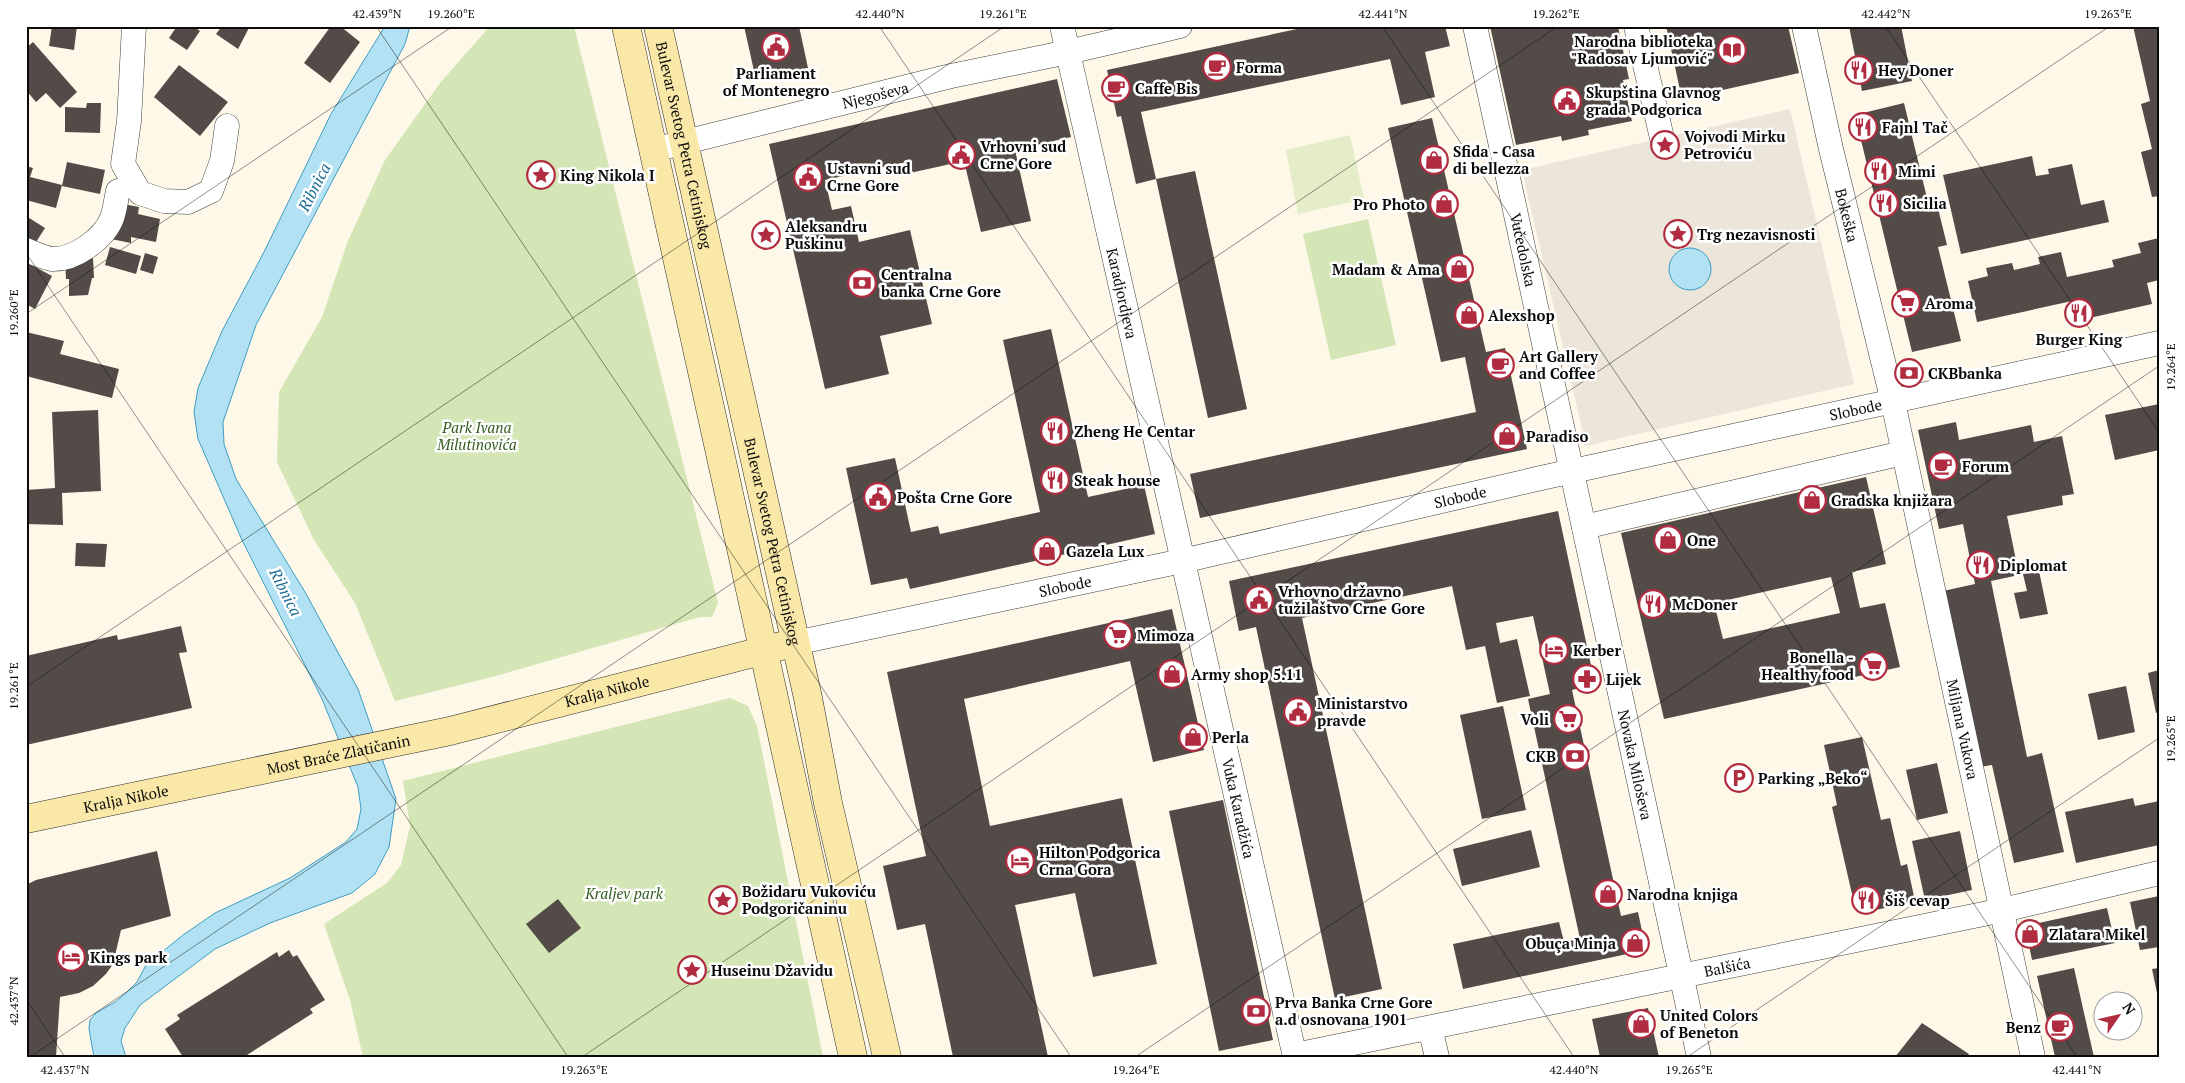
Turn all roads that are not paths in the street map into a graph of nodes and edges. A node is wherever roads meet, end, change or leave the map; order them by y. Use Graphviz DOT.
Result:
graph roads {
  1 [pos="134,26"];
  2 [pos="626,26"];
  3 [pos="658,26"];
  4 [pos="1062,26"];
  5 [pos="1180,26"];
  6 [pos="1475,26"];
  7 [pos="1636,26"];
  8 [pos="1804,26"];
  9 [pos="1068,52"];
  10 [pos="226,126"];
  11 [pos="1662,138"];
  12 [pos="684,142"];
  13 [pos="653,150"];
  14 [pos="118,191"];
  15 [pos="26,250"];
  16 [pos="2159,343"];
  17 [pos="1893,402"];
  18 [pos="1903,453"];
  19 [pos="1571,472"];
  20 [pos="1584,527"];
  21 [pos="1182,561"];
  22 [pos="795,643"];
  23 [pos="763,650"];
  24 [pos="450,730"];
  25 [pos="226,776"];
  26 [pos="26,819"];
  27 [pos="2159,873"];
  28 [pos="2003,910"];
  29 [pos="1680,975"];
  30 [pos="1430,1028"];
  31 [pos="1295,1056"];
  32 [pos="853,1057"];
  33 [pos="886,1057"];
  34 [pos="1437,1057"];
  35 [pos="1699,1057"];
  36 [pos="2033,1057"];
  1 -- 10 [label="street"];
  2 -- 13 [label="main road, Bulevar Svetog Petra Cetinjskog"];
  3 -- 12 [label="main road, Bulevar Svetog Petra Cetinjskog"];
  4 -- 9 [label="street, Karadjordjeva"];
  5 -- 9 [label="street, Njegoševa"];
  6 -- 19 [label="street, Vučedolska"];
  7 -- 11 [label="street"];
  8 -- 17 [label="street, Bokeška"];
  9 -- 12 [label="street, Njegoševa"];
  9 -- 21 [label="street, Karadjordjeva"];
  12 -- 13 [label="street, Njegoševa"];
  12 -- 22 [label="main road, Bulevar Svetog Petra Cetinjskog"];
  13 -- 23 [label="main road, Bulevar Svetog Petra Cetinjskog"];
  14 -- 15 [label="street"];
  16 -- 17 [label="street, Slobode"];
  17 -- 18 [label="street, Miljana Vukova"];
  17 -- 19 [label="street, Slobode"];
  18 -- 20 [label="street"];
  18 -- 28 [label="street, Miljana Vukova"];
  19 -- 20 [label="street, Novaka Miloševa"];
  19 -- 21 [label="street, Slobode"];
  20 -- 29 [label="street, Novaka Miloševa"];
  21 -- 22 [label="street, Slobode"];
  21 -- 31 [label="street, Vuka Karadžića"];
  22 -- 23 [label="main road, Slobode"];
  22 -- 33 [label="main road, Bulevar Svetog Petra Cetinjskog"];
  23 -- 24 [label="main road, Kralja Nikole"];
  23 -- 32 [label="main road, Bulevar Svetog Petra Cetinjskog"];
  24 -- 25 [label="main road, Most Braće Zlatičanin"];
  25 -- 26 [label="main road, Kralja Nikole"];
  27 -- 28 [label="street, Balšića"];
  28 -- 29 [label="street, Balšića"];
  28 -- 36 [label="street, Miljana Vukova"];
  29 -- 30 [label="street, Balšića"];
  29 -- 35 [label="street, Novaka Miloševa"];
  30 -- 31 [label="street, Balšića"];
  30 -- 34 [label="street"];
}
